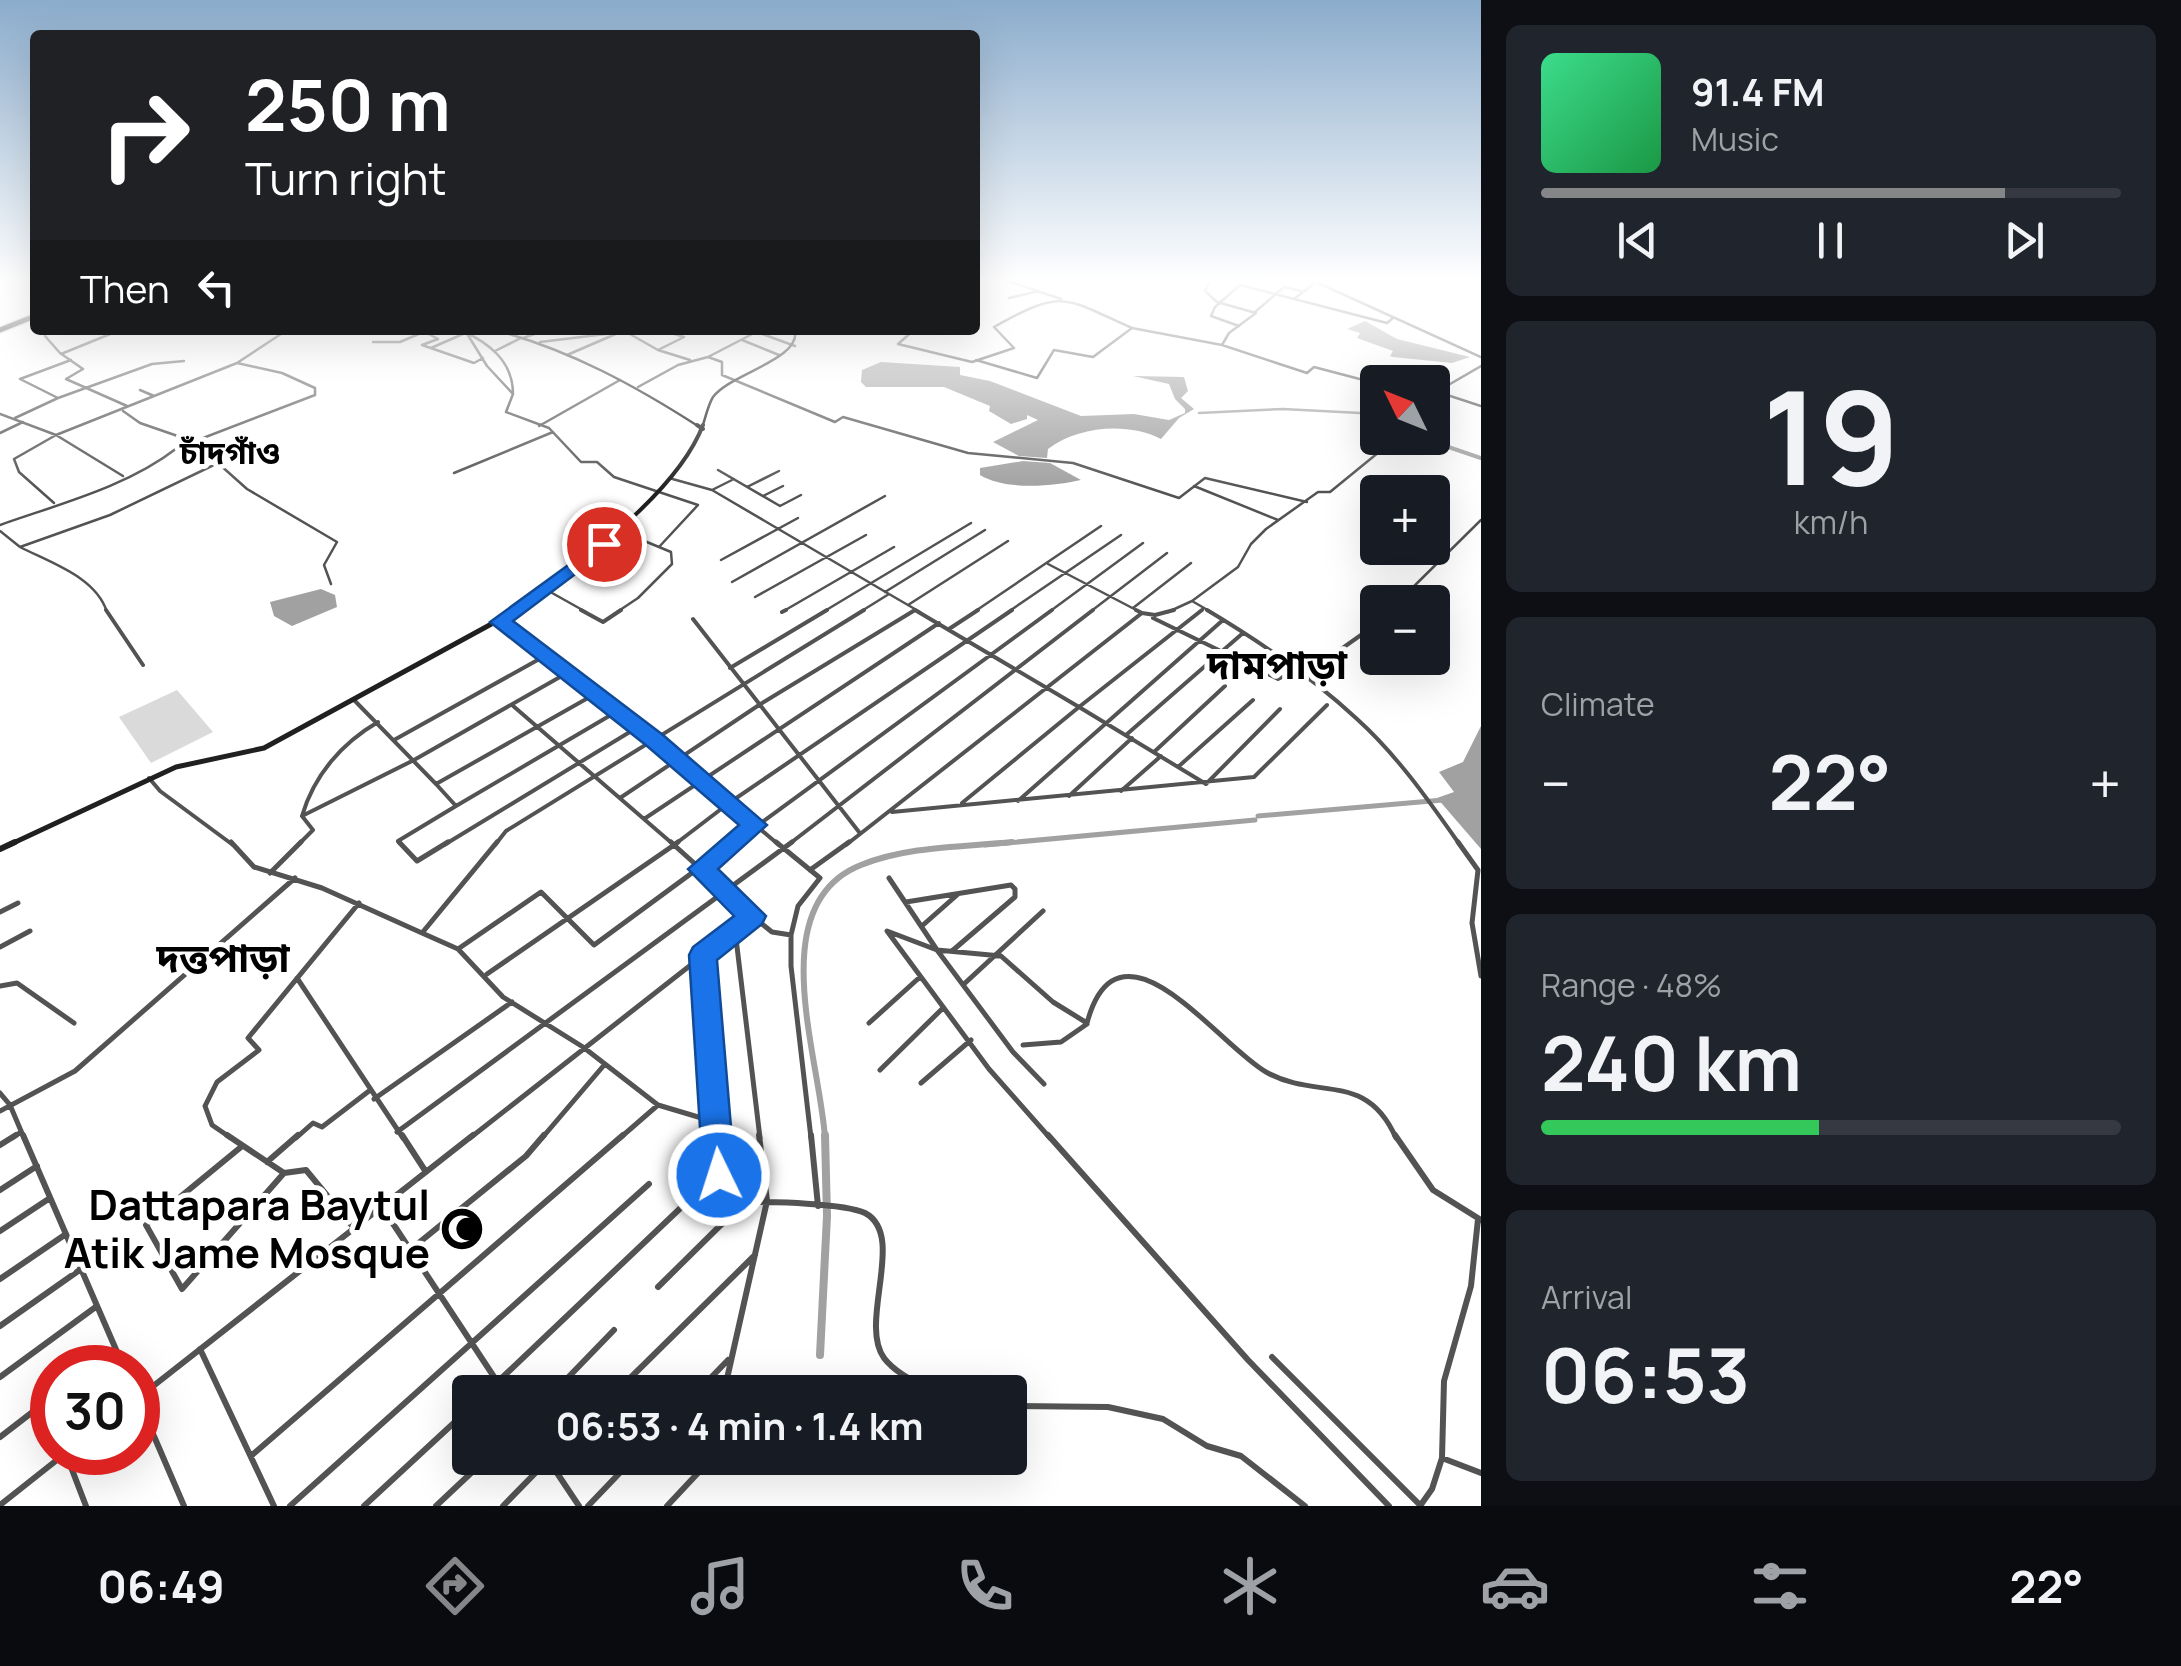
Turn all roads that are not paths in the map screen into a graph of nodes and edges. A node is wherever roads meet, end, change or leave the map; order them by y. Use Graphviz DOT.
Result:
graph roads {
  1 [pos="58,350"];
  2 [pos="70,350"];
  3 [pos="253,350"];
  4 [pos="435,350"];
  5 [pos="477,350"];
  6 [pos="498,350"];
  7 [pos="557,350"];
  8 [pos="578,350"];
  9 [pos="658,350"];
  10 [pos="719,350"];
  11 [pos="767,350"];
  12 [pos="788,350"];
  13 [pos="922,350"];
  14 [pos="1007,350"];
  15 [pos="1054,350"];
  16 [pos="1056,350"];
  17 [pos="1102,350"];
  18 [pos="1238,350"];
  19 [pos="495,352"];
  20 [pos="61,354"];
  21 [pos="247,354"];
  22 [pos="567,355"];
  23 [pos="779,356"];
  24 [pos="708,357"];
  25 [pos="483,358"];
  26 [pos="71,360"];
  27 [pos="690,360"];
  28 [pos="976,360"];
  29 [pos="184,361"];
  30 [pos="238,363"];
  31 [pos="1481,366"];
  32 [pos="1360,379"];
  33 [pos="620,380"];
  34 [pos="738,382"];
  35 [pos="1450,383"];
  36 [pos="638,387"];
  37 [pos="84,388"];
  38 [pos="140,390"];
  39 [pos="514,394"];
  40 [pos="154,396"];
  41 [pos="1450,396"];
  42 [pos="58,398"];
  43 [pos="1481,406"];
  44 [pos="122,410"];
  45 [pos="0,414"];
  46 [pos="13,419"];
  47 [pos="23,422"];
  48 [pos="540,426"];
  49 [pos="703,428"];
  50 [pos="552,432"];
  51 [pos="0,433"];
  52 [pos="56,435"];
  53 [pos="195,442"];
  54 [pos="178,448"];
  55 [pos="1376,455"];
  56 [pos="218,463"];
  57 [pos="718,470"];
  58 [pos="779,471"];
  59 [pos="454,473"];
  60 [pos="124,477"];
  61 [pos="668,478"];
  62 [pos="734,479"];
  63 [pos="783,486"];
  64 [pos="1194,486"];
  65 [pos="747,487"];
  66 [pos="658,490"];
  67 [pos="712,490"];
  68 [pos="763,496"];
  69 [pos="801,496"];
  70 [pos="885,496"];
  71 [pos="1307,502"];
  72 [pos="54,503"];
  73 [pos="798,518"];
  74 [pos="1280,520"];
  75 [pos="1481,520"];
  76 [pos="971,523"];
  77 [pos="1101,526"];
  78 [pos="0,528"];
  79 [pos="776,530"];
  80 [pos="985,530"];
  81 [pos="620,531"];
  82 [pos="866,535"];
  83 [pos="1121,535"];
  84 [pos="1008,540"];
  85 [pos="802,543"];
  86 [pos="1143,544"];
  87 [pos="894,546"];
  88 [pos="20,547"];
  89 [pos="658,547"];
  90 [pos="1167,553"];
  91 [pos="826,557"];
  92 [pos="720,560"];
  93 [pos="1191,563"];
  94 [pos="1046,564"];
  95 [pos="850,572"];
  96 [pos="1066,573"];
  97 [pos="732,582"];
  98 [pos="868,582"];
  99 [pos="331,584"];
  100 [pos="1086,584"];
  101 [pos="1415,585"];
  102 [pos="544,589"];
  103 [pos="887,593"];
  104 [pos="1111,596"];
  105 [pos="755,597"];
  106 [pos="1192,601"];
  107 [pos="908,605"];
  108 [pos="1134,608"];
  109 [pos="1204,608"];
  110 [pos="916,610"];
  111 [pos="782,612"];
  112 [pos="1142,612"];
  113 [pos="1150,616"];
  114 [pos="692,619"];
  115 [pos="1224,620"];
  116 [pos="500,622"];
  117 [pos="939,623"];
  118 [pos="949,629"];
  119 [pos="1176,630"];
  120 [pos="1244,632"];
  121 [pos="967,640"];
  122 [pos="1360,641"];
  123 [pos="1199,642"];
  124 [pos="990,653"];
  125 [pos="1222,653"];
  126 [pos="545,656"];
  127 [pos="143,665"];
  128 [pos="730,668"];
  129 [pos="1014,668"];
  130 [pos="1298,670"];
  131 [pos="567,673"];
  132 [pos="744,686"];
  133 [pos="1225,686"];
  134 [pos="1046,687"];
  135 [pos="595,694"];
  136 [pos="1253,700"];
  137 [pos="355,701"];
  138 [pos="758,704"];
  139 [pos="1328,705"];
  140 [pos="512,706"];
  141 [pos="1079,707"];
  142 [pos="1280,710"];
  143 [pos="618,712"];
  144 [pos="378,722"];
  145 [pos="1104,722"];
  146 [pos="537,726"];
  147 [pos="638,727"];
  148 [pos="778,730"];
  149 [pos="1129,737"];
  150 [pos="394,740"];
  151 [pos="655,740"];
  152 [pos="558,744"];
  153 [pos="1154,752"];
  154 [pos="798,756"];
  155 [pos="1161,756"];
  156 [pos="414,760"];
  157 [pos="578,761"];
  158 [pos="678,761"];
  159 [pos="1178,767"];
  160 [pos="595,777"];
  161 [pos="149,778"];
  162 [pos="816,780"];
  163 [pos="702,781"];
  164 [pos="436,784"];
  165 [pos="1206,784"];
  166 [pos="1121,791"];
  167 [pos="1070,796"];
  168 [pos="620,798"];
  169 [pos="1018,800"];
  170 [pos="728,803"];
  171 [pos="456,806"];
  172 [pos="838,806"];
  173 [pos="959,806"];
  174 [pos="892,812"];
  175 [pos="302,816"];
  176 [pos="644,819"];
  177 [pos="755,825"];
  178 [pos="860,834"];
  179 [pos="674,844"];
  180 [pos="0,848"];
  181 [pos="784,848"];
  182 [pos="700,869"];
  183 [pos="810,870"];
  184 [pos="270,873"];
  185 [pos="295,878"];
  186 [pos="889,878"];
  187 [pos="726,892"];
  188 [pos="957,895"];
  189 [pos="18,902"];
  190 [pos="906,902"];
  191 [pos="359,903"];
  192 [pos="1043,911"];
  193 [pos="0,912"];
  194 [pos="753,916"];
  195 [pos="567,918"];
  196 [pos="923,925"];
  197 [pos="735,930"];
  198 [pos="30,931"];
  199 [pos="422,933"];
  200 [pos="791,935"];
  201 [pos="0,947"];
  202 [pos="458,949"];
  203 [pos="937,950"];
  204 [pos="952,951"];
  205 [pos="702,955"];
  206 [pos="996,956"];
  207 [pos="486,976"];
  208 [pos="1481,976"];
  209 [pos="297,978"];
  210 [pos="920,978"];
  211 [pos="964,984"];
  212 [pos="0,986"];
  213 [pos="512,1002"];
  214 [pos="943,1008"];
  215 [pos="544,1022"];
  216 [pos="74,1023"];
  217 [pos="869,1023"];
  218 [pos="1087,1023"];
  219 [pos="971,1040"];
  220 [pos="1022,1045"];
  221 [pos="583,1046"];
  222 [pos="606,1063"];
  223 [pos="880,1070"];
  224 [pos="921,1084"];
  225 [pos="1044,1084"];
  226 [pos="368,1091"];
  227 [pos="0,1093"];
  228 [pos="374,1099"];
  229 [pos="10,1105"];
  230 [pos="658,1105"];
  231 [pos="0,1111"];
  232 [pos="715,1122"];
  233 [pos="22,1132"];
  234 [pos="397,1132"];
  235 [pos="0,1145"];
  236 [pos="243,1146"];
  237 [pos="267,1162"];
  238 [pos="36,1166"];
  239 [pos="426,1172"];
  240 [pos="284,1174"];
  241 [pos="649,1184"];
  242 [pos="0,1190"];
  243 [pos="50,1198"];
  244 [pos="721,1202"];
  245 [pos="767,1202"];
  246 [pos="743,1203"];
  247 [pos="818,1206"];
  248 [pos="382,1207"];
  249 [pos="1480,1220"];
  250 [pos="354,1228"];
  251 [pos="0,1231"];
  252 [pos="66,1234"];
  253 [pos="410,1250"];
  254 [pos="755,1254"];
  255 [pos="81,1269"];
  256 [pos="0,1279"];
  257 [pos="658,1287"];
  258 [pos="438,1293"];
  259 [pos="97,1306"];
  260 [pos="0,1326"];
  261 [pos="614,1330"];
  262 [pos="472,1343"];
  263 [pos="114,1345"];
  264 [pos="200,1349"];
  265 [pos="1272,1356"];
  266 [pos="730,1358"];
  267 [pos="493,1375"];
  268 [pos="506,1375"];
  269 [pos="570,1375"];
  270 [pos="633,1375"];
  271 [pos="714,1375"];
  272 [pos="727,1375"];
  273 [pos="904,1375"];
  274 [pos="0,1377"];
  275 [pos="160,1381"];
  276 [pos="1027,1406"];
  277 [pos="30,1414"];
  278 [pos="452,1425"];
  279 [pos="0,1437"];
  280 [pos="160,1450"];
  281 [pos="251,1456"];
  282 [pos="1442,1458"];
  283 [pos="1481,1473"];
  284 [pos="38,1475"];
  285 [pos="74,1475"];
  286 [pos="469,1475"];
  287 [pos="532,1475"];
  288 [pos="559,1475"];
  289 [pos="618,1475"];
  290 [pos="696,1475"];
  291 [pos="0,1505"];
  292 [pos="86,1506"];
  293 [pos="184,1506"];
  294 [pos="274,1506"];
  295 [pos="290,1506"];
  296 [pos="364,1506"];
  297 [pos="436,1506"];
  298 [pos="503,1506"];
  299 [pos="579,1506"];
  300 [pos="588,1506"];
  301 [pos="668,1506"];
  302 [pos="1305,1506"];
  303 [pos="1389,1506"];
  304 [pos="1420,1506"];
  1 -- 20 [label="street"];
  2 -- 20 [label="street"];
  3 -- 21 [label="street"];
  4 -- 25 [label="street"];
  5 -- 25 [label="street"];
  6 -- 19 [label="street"];
  7 -- 22 [label="street"];
  8 -- 22 [label="street"];
  9 -- 27 [label="street"];
  10 -- 24 [label="street"];
  11 -- 23 [label="street"];
  12 -- 23 [label="street"];
  13 -- 28 [label="street"];
  14 -- 28 [label="street"];
  15 -- 28 [label="street"];
  16 -- 17 [label="street"];
  18 -- 32 [label="street"];
  19 -- 39 [label="street"];
  20 -- 26 [label="street"];
  21 -- 30 [label="street"];
  22 -- 33 [label="street"];
  23 -- 34 [label="street"];
  24 -- 27 [label="street"];
  24 -- 34 [label="street"];
  25 -- 39 [label="street"];
  26 -- 37 [label="street"];
  26 -- 42 [label="street"];
  27 -- 36 [label="street"];
  29 -- 37 [label="street"];
  30 -- 40 [label="street"];
  30 -- 53 [label="street"];
  31 -- 35 [label="street"];
  33 -- 36 [label="street"];
  33 -- 48 [label="street"];
  34 -- 49 [label="street"];
  34 -- 64 [label="street"];
  36 -- 49 [label="street"];
  37 -- 42 [label="street"];
  37 -- 44 [label="street"];
  38 -- 40 [label="street"];
  39 -- 48 [label="street"];
  40 -- 44 [label="street"];
  41 -- 43 [label="street"];
  42 -- 46 [label="street"];
  44 -- 52 [label="street"];
  44 -- 53 [label="street"];
  45 -- 46 [label="street"];
  46 -- 47 [label="street"];
  47 -- 51 [label="street"];
  47 -- 52 [label="street"];
  48 -- 50 [label="street"];
  49 -- 61 [label="street"];
  50 -- 59 [label="street"];
  50 -- 66 [label="street"];
  52 -- 60 [label="street"];
  52 -- 72 [label="street"];
  53 -- 54 [label="street"];
  54 -- 56 [label="street"];
  54 -- 60 [label="street"];
  55 -- 71 [label="street"];
  56 -- 88 [label="street"];
  56 -- 99 [label="street"];
  57 -- 62 [label="street"];
  58 -- 65 [label="street"];
  60 -- 72 [label="street"];
  61 -- 66 [label="street"];
  61 -- 67 [label="street"];
  62 -- 65 [label="street"];
  62 -- 67 [label="street"];
  63 -- 68 [label="street"];
  64 -- 71 [label="street"];
  64 -- 74 [label="street"];
  65 -- 68 [label="street"];
  66 -- 81 [label="street"];
  66 -- 89 [label="street"];
  67 -- 79 [label="street"];
  68 -- 69 [label="street"];
  70 -- 85 [label="street"];
  71 -- 74 [label="street"];
  72 -- 78 [label="street"];
  73 -- 79 [label="street"];
  74 -- 106 [label="street"];
  75 -- 101 [label="street"];
  76 -- 98 [label="street"];
  77 -- 94 [label="street"];
  78 -- 88 [label="street"];
  79 -- 85 [label="street"];
  79 -- 92 [label="street"];
  80 -- 103 [label="street"];
  81 -- 89 [label="street"];
  81 -- 102 [label="street"];
  82 -- 91 [label="street"];
  83 -- 96 [label="street"];
  84 -- 107 [label="street"];
  85 -- 91 [label="street"];
  85 -- 97 [label="street"];
  86 -- 100 [label="street"];
  87 -- 95 [label="street"];
  88 -- 127 [label="street"];
  89 -- 102 [label="street"];
  90 -- 104 [label="street"];
  91 -- 95 [label="street"];
  91 -- 105 [label="street"];
  93 -- 108 [label="street"];
  94 -- 96 [label="street"];
  94 -- 118 [label="street"];
  95 -- 98 [label="street"];
  95 -- 111 [label="street"];
  96 -- 100 [label="street"];
  96 -- 121 [label="street"];
  98 -- 103 [label="street"];
  98 -- 128 [label="street"];
  100 -- 104 [label="street"];
  100 -- 124 [label="street"];
  102 -- 116 [label="street"];
  103 -- 107 [label="street"];
  103 -- 132 [label="street"];
  104 -- 108 [label="street"];
  104 -- 129 [label="street"];
  106 -- 109 [label="street"];
  106 -- 113 [label="street"];
  107 -- 110 [label="street"];
  108 -- 112 [label="street"];
  109 -- 115 [label="street"];
  109 -- 119 [label="street"];
  110 -- 117 [label="street"];
  110 -- 138 [label="street"];
  112 -- 113 [label="street"];
  112 -- 134 [label="street"];
  113 -- 119 [label="street"];
  114 -- 128 [label="street"];
  115 -- 120 [label="street"];
  115 -- 123 [label="street"];
  116 -- 126 [label="street"];
  116 -- 137 [label="street"];
  117 -- 118 [label="street"];
  117 -- 148 [label="street"];
  118 -- 121 [label="street"];
  119 -- 123 [label="street"];
  119 -- 141 [label="street"];
  120 -- 125 [label="street"];
  120 -- 130 [label="street"];
  121 -- 124 [label="street"];
  121 -- 154 [label="street"];
  122 -- 130 [label="street"];
  123 -- 125 [label="street"];
  123 -- 145 [label="street"];
  124 -- 129 [label="street"];
  124 -- 162 [label="street"];
  125 -- 130 [label="street"];
  125 -- 149 [label="street"];
  126 -- 131 [label="street"];
  126 -- 150 [label="street"];
  128 -- 132 [label="street"];
  129 -- 134 [label="street"];
  129 -- 172 [label="street"];
  130 -- 208 [label="street"];
  131 -- 135 [label="street"];
  131 -- 140 [label="street"];
  132 -- 138 [label="street"];
  132 -- 151 [label="street"];
  133 -- 153 [label="street"];
  134 -- 141 [label="street"];
  134 -- 174 [label="street"];
  135 -- 143 [label="street"];
  135 -- 146 [label="street"];
  136 -- 159 [label="street"];
  137 -- 144 [label="street"];
  137 -- 161 [label="street"];
  138 -- 148 [label="street"];
  138 -- 158 [label="street"];
  139 -- 165 [label="street"];
  140 -- 146 [label="street"];
  140 -- 156 [label="street"];
  141 -- 145 [label="street"];
  141 -- 173 [label="street"];
  142 -- 165 [label="street"];
  143 -- 147 [label="street"];
  143 -- 152 [label="street"];
  144 -- 150 [label="street"];
  144 -- 175 [label="street"];
  145 -- 149 [label="street"];
  145 -- 169 [label="street"];
  146 -- 152 [label="street"];
  146 -- 164 [label="street"];
  147 -- 151 [label="street"];
  147 -- 157 [label="street"];
  148 -- 154 [label="street"];
  148 -- 163 [label="street"];
  149 -- 153 [label="street"];
  149 -- 167 [label="street"];
  150 -- 156 [label="street"];
  151 -- 158 [label="street"];
  151 -- 160 [label="street"];
  152 -- 157 [label="street"];
  152 -- 171 [label="street"];
  153 -- 155 [label="street"];
  154 -- 162 [label="street"];
  154 -- 170 [label="street"];
  155 -- 159 [label="street"];
  155 -- 166 [label="street"];
  156 -- 164 [label="street"];
  156 -- 175 [label="street"];
  157 -- 160 [label="street"];
  157 -- 171 [label="street"];
  158 -- 163 [label="street"];
  158 -- 168 [label="street"];
  159 -- 165 [label="street"];
  160 -- 168 [label="street"];
  160 -- 199 [label="street"];
  161 -- 180 [label="street"];
  161 -- 184 [label="street"];
  162 -- 172 [label="street"];
  162 -- 177 [label="street"];
  163 -- 170 [label="street"];
  163 -- 176 [label="street"];
  164 -- 171 [label="street"];
  165 -- 166 [label="street"];
  166 -- 167 [label="street"];
  167 -- 169 [label="street"];
  168 -- 176 [label="street"];
  169 -- 173 [label="street"];
  170 -- 177 [label="street"];
  170 -- 179 [label="street"];
  172 -- 178 [label="street"];
  172 -- 181 [label="street"];
  173 -- 174 [label="street"];
  174 -- 178 [label="street"];
  175 -- 184 [label="street"];
  176 -- 179 [label="street"];
  177 -- 181 [label="street"];
  177 -- 182 [label="street"];
  178 -- 183 [label="street"];
  179 -- 182 [label="street"];
  179 -- 195 [label="street"];
  181 -- 183 [label="street"];
  181 -- 187 [label="street"];
  182 -- 187 [label="street"];
  182 -- 195 [label="street"];
  183 -- 200 [label="street"];
  184 -- 185 [label="street"];
  185 -- 191 [label="street"];
  185 -- 229 [label="street"];
  186 -- 190 [label="street"];
  187 -- 194 [label="street"];
  187 -- 215 [label="street"];
  188 -- 190 [label="street"];
  188 -- 196 [label="street"];
  188 -- 204 [label="street"];
  189 -- 193 [label="street"];
  190 -- 196 [label="street"];
  191 -- 199 [label="street"];
  191 -- 209 [label="street"];
  192 -- 206 [label="street"];
  194 -- 197 [label="street"];
  194 -- 200 [label="street"];
  195 -- 202 [label="street"];
  195 -- 207 [label="street"];
  196 -- 203 [label="street"];
  197 -- 205 [label="street"];
  197 -- 245 [label="street"];
  198 -- 201 [label="street"];
  199 -- 202 [label="street"];
  200 -- 247 [label="street"];
  202 -- 207 [label="street"];
  203 -- 204 [label="street"];
  203 -- 210 [label="street"];
  203 -- 211 [label="street"];
  204 -- 206 [label="street"];
  205 -- 221 [label="street"];
  205 -- 232 [label="street"];
  206 -- 211 [label="street"];
  206 -- 218 [label="street"];
  207 -- 213 [label="street"];
  209 -- 226 [label="street"];
  209 -- 236 [label="street"];
  210 -- 214 [label="street"];
  210 -- 217 [label="street"];
  211 -- 225 [label="street"];
  212 -- 216 [label="street"];
  213 -- 215 [label="street"];
  213 -- 228 [label="street"];
  214 -- 219 [label="street"];
  214 -- 223 [label="street"];
  215 -- 221 [label="street"];
  215 -- 234 [label="street"];
  218 -- 220 [label="street"];
  218 -- 249 [label="street"];
  219 -- 224 [label="street"];
  219 -- 303 [label="street"];
  221 -- 222 [label="street"];
  221 -- 239 [label="street"];
  222 -- 230 [label="street"];
  222 -- 253 [label="street"];
  226 -- 228 [label="street"];
  226 -- 237 [label="street"];
  227 -- 229 [label="street"];
  228 -- 234 [label="street"];
  229 -- 231 [label="street"];
  229 -- 233 [label="street"];
  230 -- 232 [label="street"];
  230 -- 258 [label="street"];
  232 -- 244 [label="street"];
  233 -- 235 [label="street"];
  233 -- 238 [label="street"];
  234 -- 239 [label="street"];
  236 -- 237 [label="street"];
  236 -- 240 [label="street"];
  237 -- 240 [label="street"];
  238 -- 242 [label="street"];
  238 -- 243 [label="street"];
  239 -- 248 [label="street"];
  240 -- 250 [label="street"];
  241 -- 262 [label="street"];
  243 -- 251 [label="street"];
  243 -- 252 [label="street"];
  244 -- 246 [label="street"];
  244 -- 268 [label="street"];
  245 -- 246 [label="street"];
  245 -- 247 [label="street"];
  245 -- 254 [label="street"];
  246 -- 257 [label="street"];
  247 -- 273 [label="street"];
  248 -- 250 [label="street"];
  248 -- 253 [label="street"];
  249 -- 282 [label="street"];
  250 -- 264 [label="street"];
  252 -- 255 [label="street"];
  252 -- 256 [label="street"];
  253 -- 258 [label="street"];
  254 -- 266 [label="street"];
  254 -- 270 [label="street"];
  255 -- 259 [label="street"];
  255 -- 260 [label="street"];
  258 -- 262 [label="street"];
  258 -- 281 [label="street"];
  259 -- 263 [label="street"];
  259 -- 274 [label="street"];
  261 -- 269 [label="street"];
  262 -- 267 [label="street"];
  262 -- 295 [label="street"];
  264 -- 275 [label="street"];
  264 -- 281 [label="street"];
  265 -- 304 [label="street"];
  266 -- 271 [label="street"];
  266 -- 272 [label="street"];
  276 -- 302 [label="street"];
  277 -- 279 [label="street"];
  278 -- 296 [label="street"];
  280 -- 293 [label="street"];
  281 -- 294 [label="street"];
  282 -- 283 [label="street"];
  282 -- 304 [label="street"];
  284 -- 291 [label="street"];
  285 -- 292 [label="street"];
  286 -- 297 [label="street"];
  287 -- 298 [label="street"];
  288 -- 299 [label="street"];
  289 -- 300 [label="street"];
  290 -- 301 [label="street"];
}
